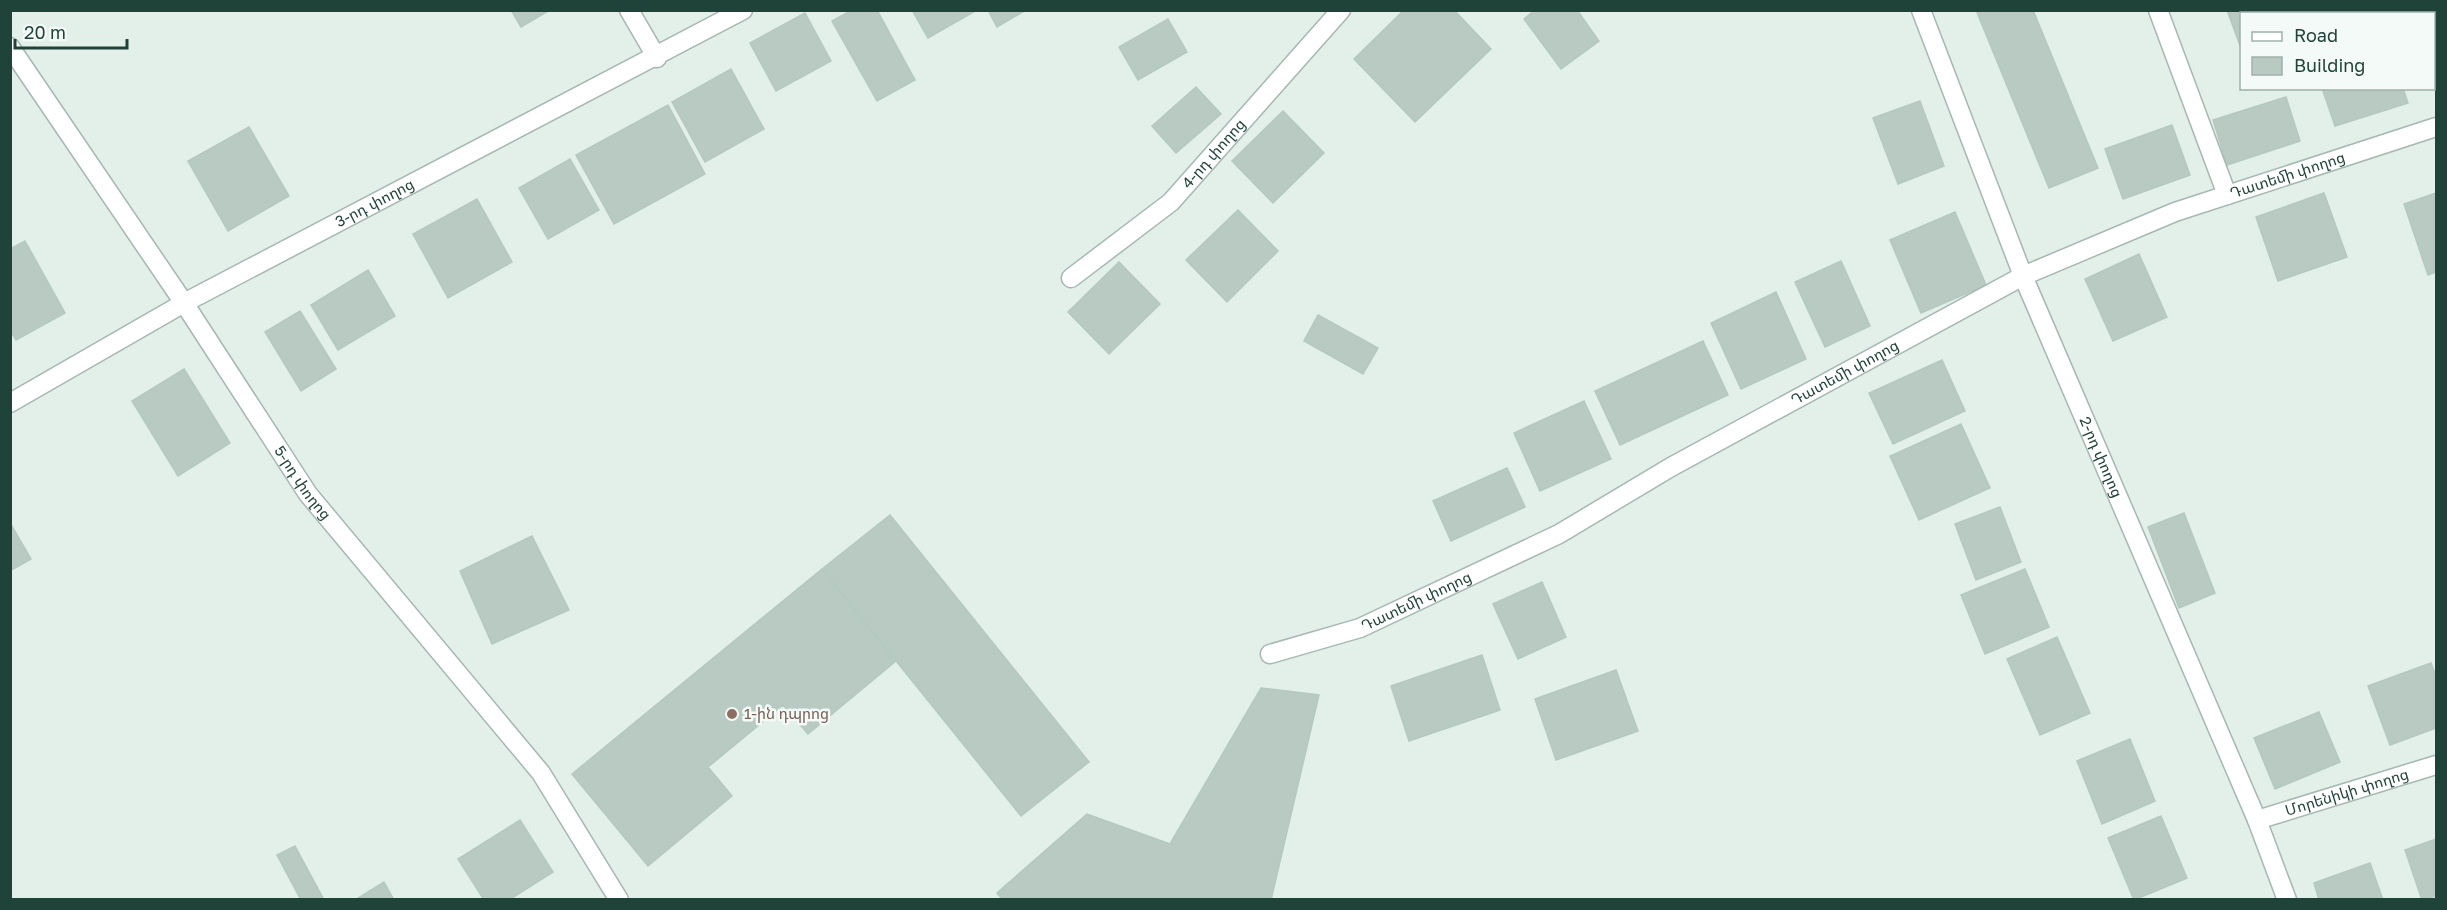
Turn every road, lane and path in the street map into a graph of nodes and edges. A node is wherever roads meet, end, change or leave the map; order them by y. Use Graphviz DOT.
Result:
graph roads {
  1 [pos="629,10"];
  2 [pos="743,10"];
  3 [pos="1341,10"];
  4 [pos="1921,10"];
  5 [pos="2158,10"];
  6 [pos="10,47"];
  7 [pos="657,58"];
  8 [pos="2436,127"];
  9 [pos="2227,195"];
  10 [pos="2023,276"];
  11 [pos="1071,278"];
  12 [pos="184,303"];
  13 [pos="10,403"];
  14 [pos="1270,654"];
  15 [pos="2436,765"];
  16 [pos="2257,820"];
  17 [pos="619,900"];
  18 [pos="2287,900"];
  1 -- 7 [label="street"];
  2 -- 7 [label="street, 3-րդ փողոց"];
  3 -- 11 [label="street, 4-րդ փողոց"];
  4 -- 10 [label="street, 2-րդ փողոց"];
  5 -- 9 [label="street"];
  6 -- 12 [label="street, 5-րդ փողոց"];
  7 -- 12 [label="street, 3-րդ փողոց"];
  8 -- 9 [label="street, Դատեմի փողոց"];
  9 -- 10 [label="street, Դատեմի փողոց"];
  10 -- 14 [label="street, Դատեմի փողոց"];
  10 -- 16 [label="street, 2-րդ փողոց"];
  12 -- 13 [label="street, 3-րդ փողոց"];
  12 -- 17 [label="street, 5-րդ փողոց"];
  15 -- 16 [label="street, Մորենիկի փողոց"];
  16 -- 18 [label="street, 2-րդ փողոց"];
}
